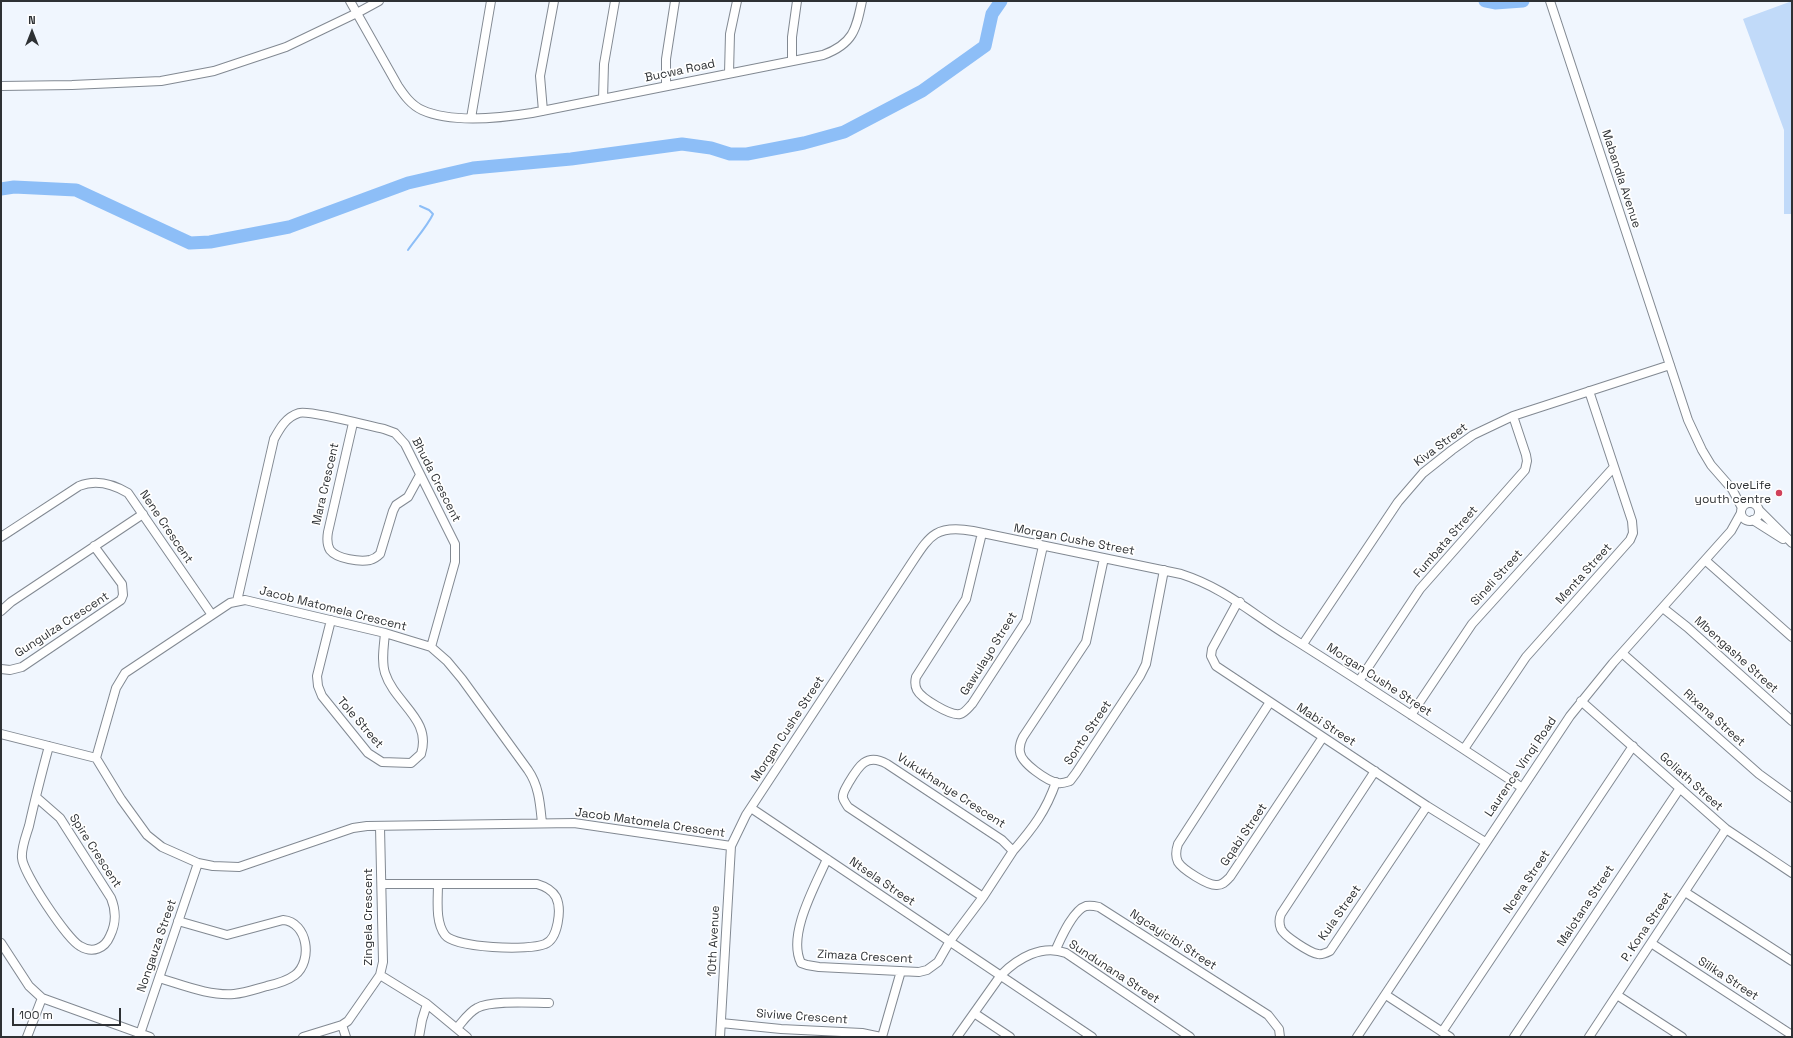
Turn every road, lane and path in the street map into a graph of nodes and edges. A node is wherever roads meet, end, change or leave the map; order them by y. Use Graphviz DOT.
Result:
graph roads {
  1 [pos="350,1"];
  2 [pos="379,1"];
  3 [pos="491,1"];
  4 [pos="554,1"];
  5 [pos="615,1"];
  6 [pos="675,1"];
  7 [pos="736,1"];
  8 [pos="797,1"];
  9 [pos="862,1"];
  10 [pos="1551,5"];
  11 [pos="357,13"];
  12 [pos="792,61"];
  13 [pos="729,73"];
  14 [pos="1,86"];
  15 [pos="666,86"];
  16 [pos="603,99"];
  17 [pos="543,111"];
  18 [pos="471,118"];
  19 [pos="1670,365"];
  20 [pos="1589,391"];
  21 [pos="1513,416"];
  22 [pos="353,423"];
  23 [pos="1614,467"];
  24 [pos="420,475"];
  25 [pos="1732,489"];
  26 [pos="1750,503"];
  27 [pos="1759,510"];
  28 [pos="1742,511"];
  29 [pos="143,514"];
  30 [pos="1750,520"];
  31 [pos="1731,531"];
  32 [pos="982,533"];
  33 [pos="1,537"];
  34 [pos="1792,542"];
  35 [pos="94,546"];
  36 [pos="1043,546"];
  37 [pos="1104,558"];
  38 [pos="1705,560"];
  39 [pos="1164,570"];
  40 [pos="237,601"];
  41 [pos="1240,602"];
  42 [pos="1663,608"];
  43 [pos="1,611"];
  44 [pos="212,615"];
  45 [pos="331,620"];
  46 [pos="385,633"];
  47 [pos="1792,638"];
  48 [pos="1303,644"];
  49 [pos="432,647"];
  50 [pos="1622,653"];
  51 [pos="1,669"];
  52 [pos="1359,681"];
  53 [pos="1581,701"];
  54 [pos="1270,702"];
  55 [pos="1411,715"];
  56 [pos="1792,721"];
  57 [pos="1,734"];
  58 [pos="1323,737"];
  59 [pos="49,746"];
  60 [pos="1633,746"];
  61 [pos="1464,750"];
  62 [pos="96,758"];
  63 [pos="1375,771"];
  64 [pos="1056,782"];
  65 [pos="1521,787"];
  66 [pos="1680,788"];
  67 [pos="36,797"];
  68 [pos="1792,798"];
  69 [pos="1427,806"];
  70 [pos="751,808"];
  71 [pos="542,823"];
  72 [pos="380,827"];
  73 [pos="1726,829"];
  74 [pos="1485,842"];
  75 [pos="731,846"];
  76 [pos="1013,851"];
  77 [pos="827,859"];
  78 [pos="198,862"];
  79 [pos="1792,873"];
  80 [pos="382,884"];
  81 [pos="438,884"];
  82 [pos="1685,892"];
  83 [pos="983,896"];
  84 [pos="178,921"];
  85 [pos="950,941"];
  86 [pos="1,943"];
  87 [pos="1650,943"];
  88 [pos="1056,949"];
  89 [pos="1792,961"];
  90 [pos="901,970"];
  91 [pos="380,975"];
  92 [pos="1001,975"];
  93 [pos="159,978"];
  94 [pos="1386,995"];
  95 [pos="1616,995"];
  96 [pos="42,998"];
  97 [pos="549,1003"];
  98 [pos="427,1004"];
  99 [pos="974,1013"];
  100 [pos="721,1023"];
  101 [pos="342,1025"];
  102 [pos="457,1028"];
  103 [pos="1442,1032"];
  104 [pos="781,1033"];
  105 [pos="835,1034"];
  106 [pos="139,1035"];
  107 [pos="1792,1035"];
  108 [pos="27,1037"];
  109 [pos="150,1037"];
  110 [pos="303,1037"];
  111 [pos="346,1037"];
  112 [pos="419,1037"];
  113 [pos="467,1037"];
  114 [pos="720,1037"];
  115 [pos="882,1037"];
  116 [pos="957,1037"];
  117 [pos="1010,1037"];
  118 [pos="1092,1037"];
  119 [pos="1190,1037"];
  120 [pos="1280,1037"];
  121 [pos="1357,1037"];
  122 [pos="1450,1037"];
  123 [pos="1514,1037"];
  124 [pos="1589,1037"];
  125 [pos="1682,1037"];
  1 -- 11 [label="street, Bucwa Road"];
  2 -- 11 [label="street"];
  3 -- 18 [label="street"];
  4 -- 17 [label="street"];
  5 -- 16 [label="street"];
  6 -- 15 [label="street"];
  7 -- 13 [label="street"];
  8 -- 12 [label="street"];
  9 -- 12 [label="street, Bucwa Road"];
  10 -- 19 [label="street, Mabandla Avenue"];
  11 -- 14 [label="street"];
  11 -- 18 [label="street, Bucwa Road"];
  12 -- 13 [label="street, Bucwa Road"];
  13 -- 15 [label="street, Bucwa Road"];
  15 -- 16 [label="street, Bucwa Road"];
  16 -- 17 [label="street, Bucwa Road"];
  17 -- 18 [label="street, Bucwa Road"];
  19 -- 20 [label="street, Kiva Street"];
  19 -- 25 [label="street, Mabandla Avenue"];
  20 -- 21 [label="street, Kiva Street"];
  20 -- 23 [label="street, Menta Street"];
  21 -- 48 [label="street, Kiva Street"];
  21 -- 52 [label="street, Fumbata Street"];
  22 -- 24 [label="street, Bhuda Crescent"];
  22 -- 24 [label="street, Mara Crescent"];
  22 -- 40 [label="street, Bhuda Crescent"];
  23 -- 55 [label="street, Sineli Street"];
  23 -- 61 [label="street, Menta Street"];
  24 -- 49 [label="street, Bhuda Crescent"];
  25 -- 26 [label="street"];
  25 -- 28 [label="street"];
  26 -- 27 [label="street"];
  26 -- 28 [label="street"];
  27 -- 30 [label="street"];
  27 -- 34 [label="street"];
  28 -- 30 [label="street"];
  28 -- 31 [label="street, Laurence Vinqi Road"];
  29 -- 33 [label="street, Nene Crescent"];
  29 -- 35 [label="street"];
  29 -- 44 [label="street, Nene Crescent"];
  30 -- 31 [label="street, Laurence Vinqi Road"];
  30 -- 34 [label="street"];
  31 -- 38 [label="street, Laurence Vinqi Road"];
  32 -- 36 [label="street, Morgan Cushe Street"];
  32 -- 36 [label="street, Gawulayo Street"];
  32 -- 70 [label="street, Morgan Cushe Street"];
  35 -- 43 [label="street"];
  35 -- 51 [label="street, Gungulza Crescent"];
  36 -- 37 [label="street, Morgan Cushe Street"];
  37 -- 39 [label="street, Morgan Cushe Street"];
  37 -- 64 [label="street"];
  38 -- 42 [label="street, Laurence Vinqi Road"];
  38 -- 47 [label="street"];
  39 -- 41 [label="street, Morgan Cushe Street"];
  39 -- 64 [label="street, Sonto Street"];
  40 -- 44 [label="street, Jacob Matomela Crescent"];
  40 -- 45 [label="street, Jacob Matomela Crescent"];
  41 -- 48 [label="street, Morgan Cushe Street"];
  41 -- 54 [label="street, Mabi Street"];
  42 -- 50 [label="street, Laurence Vinqi Road"];
  42 -- 56 [label="street, Mbengashe Street"];
  44 -- 62 [label="street, Jacob Matomela Crescent"];
  45 -- 46 [label="street, Jacob Matomela Crescent"];
  45 -- 46 [label="street, Tole Street"];
  46 -- 49 [label="street, Jacob Matomela Crescent"];
  48 -- 52 [label="street, Morgan Cushe Street"];
  49 -- 71 [label="street, Jacob Matomela Crescent"];
  50 -- 53 [label="street, Laurence Vinqi Road"];
  50 -- 68 [label="street, Rixana Street"];
  52 -- 55 [label="street, Morgan Cushe Street"];
  53 -- 60 [label="street, Goliath Street"];
  53 -- 65 [label="street, Laurence Vinqi Road"];
  54 -- 58 [label="street, Mabi Street"];
  54 -- 58 [label="street, Gqabi Street"];
  55 -- 61 [label="street, Morgan Cushe Street"];
  57 -- 59 [label="street"];
  58 -- 63 [label="street, Mabi Street"];
  59 -- 62 [label="street"];
  59 -- 67 [label="street, Spire Crescent"];
  60 -- 66 [label="street, Goliath Street"];
  60 -- 103 [label="street, Ncera Street"];
  61 -- 65 [label="street, Morgan Cushe Street"];
  62 -- 78 [label="street, Jacob Matomela Crescent"];
  63 -- 69 [label="street, Mabi Street"];
  63 -- 69 [label="street, Kula Street"];
  64 -- 76 [label="street"];
  65 -- 74 [label="street, Laurence Vinqi Road"];
  66 -- 73 [label="street, Goliath Street"];
  66 -- 123 [label="street, Malotana Street"];
  67 -- 67 [label="street, Spire Crescent"];
  69 -- 74 [label="street, Mabi Street"];
  70 -- 75 [label="street, Morgan Cushe Street"];
  70 -- 77 [label="street, Ntsela Street"];
  71 -- 72 [label="street, Jacob Matomela Crescent"];
  71 -- 75 [label="street, Jacob Matomela Crescent"];
  72 -- 78 [label="street, Jacob Matomela Crescent"];
  72 -- 80 [label="street, Zingela Crescent"];
  73 -- 79 [label="street, Goliath Street"];
  73 -- 82 [label="street, P. Kona Street"];
  74 -- 94 [label="street, Laurence Vinqi Road"];
  75 -- 100 [label="street, 10th Avenue"];
  76 -- 83 [label="street"];
  76 -- 83 [label="street, Vukukhanye Crescent"];
  77 -- 85 [label="street, Ntsela Street"];
  77 -- 90 [label="street, Zimaza Crescent"];
  78 -- 84 [label="street, Nongauza Street"];
  80 -- 81 [label="street"];
  80 -- 91 [label="street, Zingela Crescent"];
  81 -- 81 [label="street"];
  82 -- 87 [label="street, P. Kona Street"];
  82 -- 89 [label="street"];
  83 -- 85 [label="street"];
  84 -- 93 [label="street, Nongauza Street"];
  84 -- 93 [label="street"];
  85 -- 90 [label="street, Zimaza Crescent"];
  85 -- 92 [label="street, Ntsela Street"];
  86 -- 96 [label="street"];
  87 -- 95 [label="street, P. Kona Street"];
  87 -- 107 [label="street, Silika Street"];
  88 -- 92 [label="street, Sundunana Street"];
  88 -- 119 [label="street, Sundunana Street"];
  88 -- 120 [label="street, Ngcayicibi Street"];
  90 -- 115 [label="street"];
  91 -- 98 [label="street"];
  91 -- 101 [label="street, Zingela Crescent"];
  92 -- 99 [label="street, Sundunana Street"];
  92 -- 118 [label="street, Ntsela Street"];
  93 -- 106 [label="street, Nongauza Street"];
  94 -- 103 [label="street"];
  94 -- 121 [label="street, Laurence Vinqi Road"];
  95 -- 124 [label="street, P. Kona Street"];
  95 -- 125 [label="street"];
  96 -- 106 [label="street"];
  96 -- 108 [label="street"];
  97 -- 102 [label="street"];
  98 -- 102 [label="street"];
  98 -- 112 [label="street"];
  99 -- 116 [label="street, Sundunana Street"];
  99 -- 117 [label="street"];
  100 -- 104 [label="street, Siviwe Crescent"];
  100 -- 114 [label="street, 10th Avenue"];
  101 -- 110 [label="street, Zingela Crescent"];
  101 -- 111 [label="street"];
  102 -- 113 [label="street"];
  103 -- 122 [label="street"];
  104 -- 105 [label="street, Siviwe Crescent"];
  105 -- 115 [label="street, Siviwe Crescent"];
  106 -- 109 [label="street"];
}
